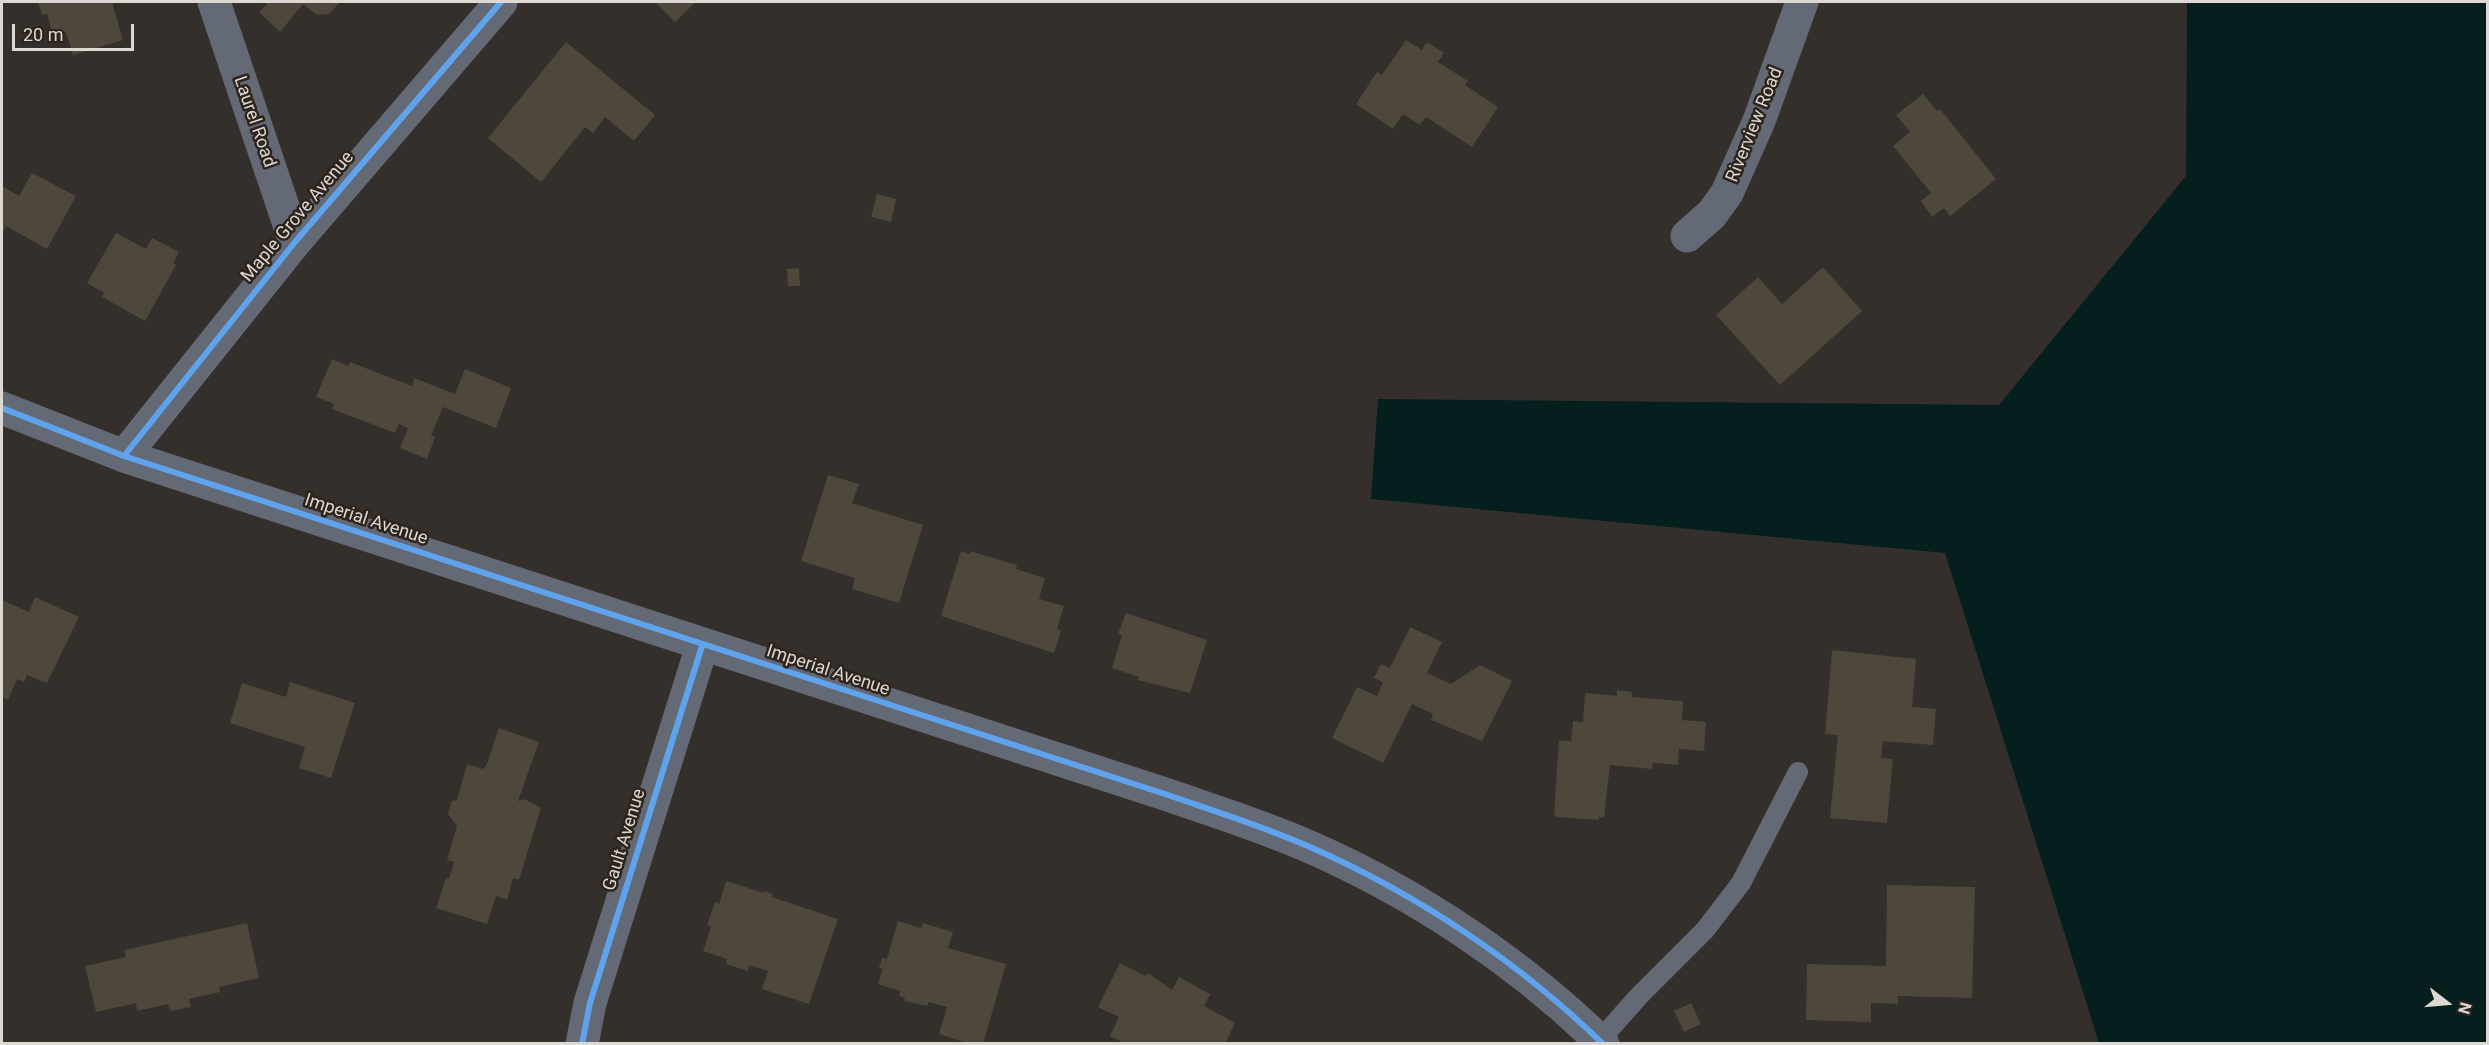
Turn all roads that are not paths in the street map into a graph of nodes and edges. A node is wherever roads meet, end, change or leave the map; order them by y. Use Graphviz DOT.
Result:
graph roads {
  1 [pos="214,2"];
  2 [pos="501,2"];
  3 [pos="1802,2"];
  4 [pos="1687,236"];
  5 [pos="295,242"];
  6 [pos="2,408"];
  7 [pos="124,456"];
  8 [pos="702,646"];
  9 [pos="1798,771"];
  10 [pos="1602,1042"];
  11 [pos="582,1044"];
  1 -- 5 [label="street, Laurel Road"];
  2 -- 5 [label="street, Maple Grove Avenue"];
  3 -- 4 [label="street, Riverview Road"];
  5 -- 7 [label="street, Maple Grove Avenue"];
  6 -- 7 [label="street, Imperial Avenue"];
  7 -- 8 [label="street, Imperial Avenue"];
  8 -- 10 [label="street, Imperial Avenue"];
  8 -- 11 [label="street, Gault Avenue"];
  9 -- 10 [label="lane"];
}
